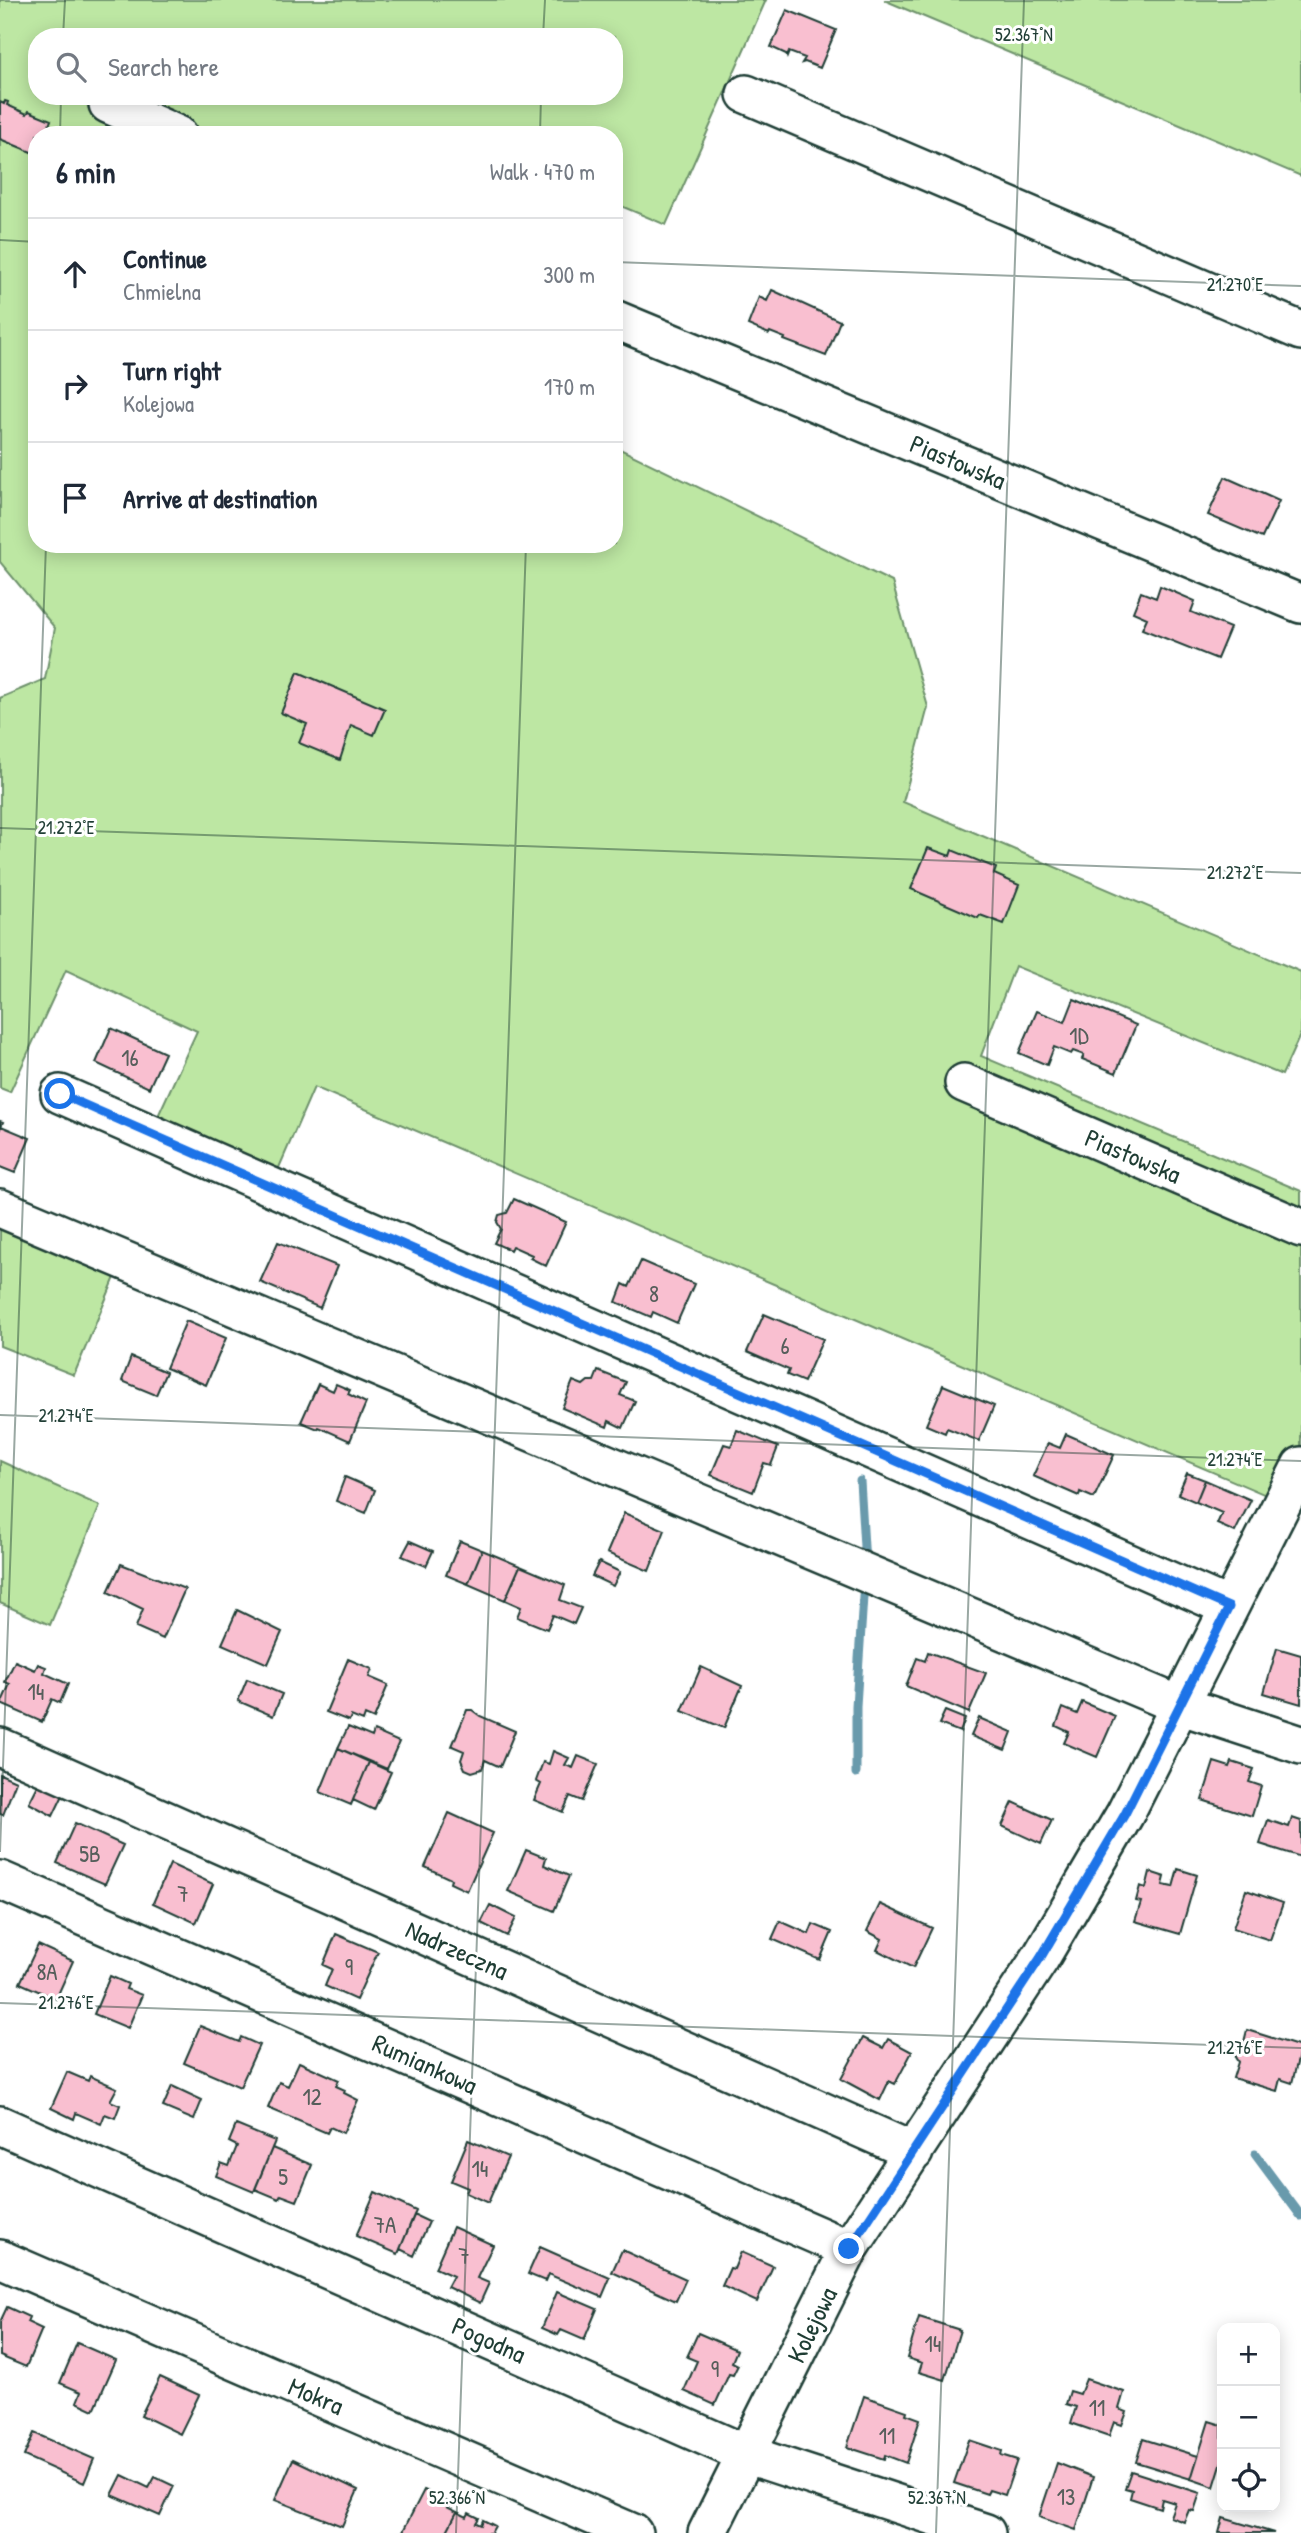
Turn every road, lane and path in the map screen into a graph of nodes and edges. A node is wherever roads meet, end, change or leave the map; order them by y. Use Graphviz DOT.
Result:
graph roads {
  1 [pos="746,94"];
  2 [pos="110,105"];
  3 [pos="158,126"];
  4 [pos="623,323"];
  5 [pos="1301,331"];
  6 [pos="1301,604"];
  7 [pos="964,1083"];
  8 [pos="60,1094"];
  9 [pos="0,1208"];
  10 [pos="1301,1228"];
  11 [pos="1301,1466"];
  12 [pos="1229,1607"];
  13 [pos="1179,1706"];
  14 [pos="1301,1745"];
  15 [pos="0,1747"];
  16 [pos="0,1880"];
  17 [pos="0,2124"];
  18 [pos="914,2152"];
  19 [pos="849,2249"];
  20 [pos="0,2259"];
  21 [pos="748,2455"];
  22 [pos="633,2533"];
  23 [pos="707,2533"];
  24 [pos="986,2533"];
  1 -- 5 [label="street"];
  2 -- 3 [label="street"];
  4 -- 6 [label="street, Piastowska"];
  7 -- 10 [label="street, Piastowska"];
  8 -- 12 [label="street"];
  9 -- 13 [label="street"];
  11 -- 12 [label="street, Kolejowa"];
  12 -- 13 [label="street, Kolejowa"];
  13 -- 14 [label="street"];
  13 -- 18 [label="street, Kolejowa"];
  15 -- 18 [label="street, Nadrzeczna"];
  16 -- 19 [label="street, Rumiankowa"];
  17 -- 21 [label="street, Pogodna"];
  18 -- 19 [label="street, Kolejowa"];
  19 -- 21 [label="street, Kolejowa"];
  20 -- 22 [label="street, Mokra"];
  21 -- 23 [label="street, Kolejowa"];
  21 -- 24 [label="street, Pogodna"];
}
